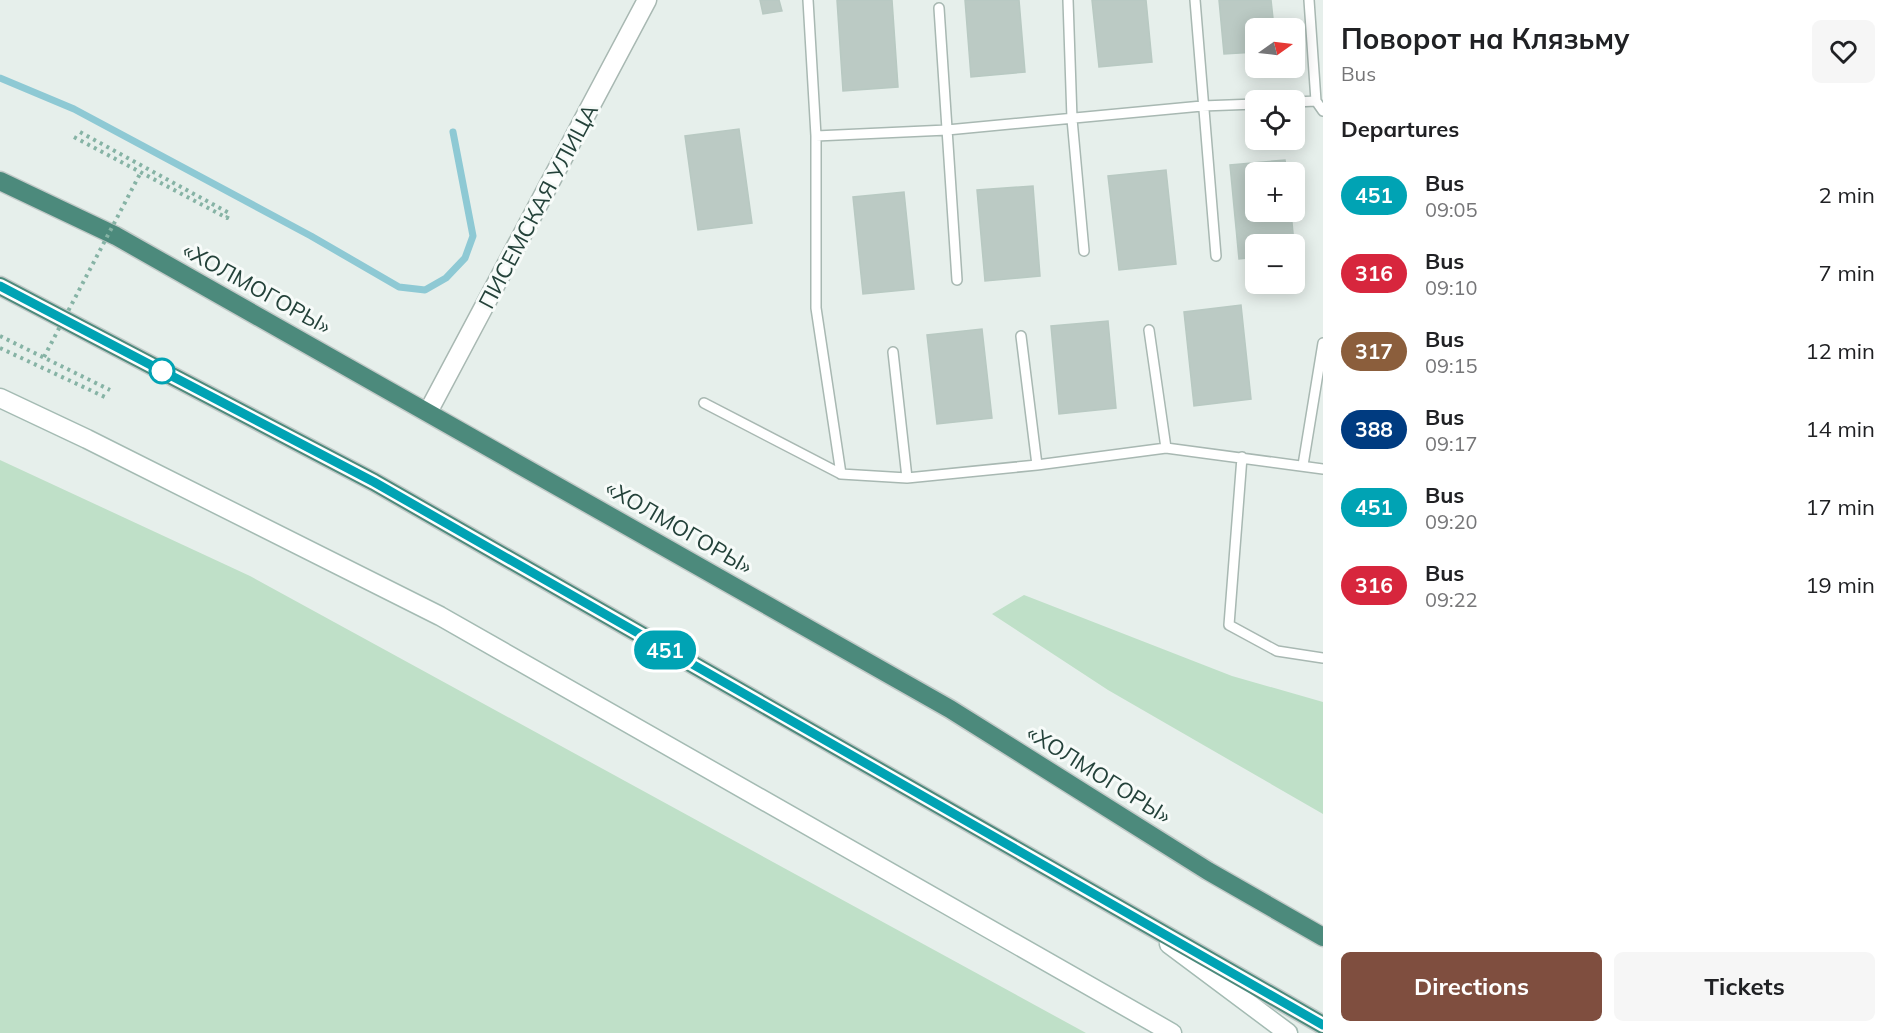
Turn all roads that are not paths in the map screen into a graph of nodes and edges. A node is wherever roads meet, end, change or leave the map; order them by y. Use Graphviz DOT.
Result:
graph roads {
  1 [pos="647,0"];
  2 [pos="808,0"];
  3 [pos="1068,0"];
  4 [pos="1195,0"];
  5 [pos="1309,0"];
  6 [pos="939,8"];
  7 [pos="1316,100"];
  8 [pos="1305,101"];
  9 [pos="1245,104"];
  10 [pos="1203,106"];
  11 [pos="1323,111"];
  12 [pos="1072,119"];
  13 [pos="947,130"];
  14 [pos="816,136"];
  15 [pos="0,180"];
  16 [pos="1084,251"];
  17 [pos="1216,256"];
  18 [pos="957,280"];
  19 [pos="0,286"];
  20 [pos="1149,330"];
  21 [pos="1021,336"];
  22 [pos="1323,343"];
  23 [pos="893,352"];
  24 [pos="0,398"];
  25 [pos="704,403"];
  26 [pos="428,412"];
  27 [pos="1166,448"];
  28 [pos="1242,457"];
  29 [pos="1037,465"];
  30 [pos="1303,465"];
  31 [pos="1323,469"];
  32 [pos="841,474"];
  33 [pos="907,478"];
  34 [pos="1323,658"];
  35 [pos="1125,911"];
  36 [pos="1323,937"];
  37 [pos="1323,1025"];
  38 [pos="1172,1033"];
  39 [pos="1288,1033"];
  1 -- 26 [label="main road, ПИСЕМСКАЯ УЛИЦА"];
  2 -- 14 [label="lane"];
  3 -- 12 [label="lane"];
  4 -- 10 [label="lane"];
  5 -- 7 [label="lane"];
  6 -- 13 [label="lane"];
  7 -- 8 [label="lane"];
  7 -- 11 [label="lane"];
  9 -- 10 [label="lane"];
  10 -- 12 [label="lane"];
  10 -- 17 [label="lane"];
  12 -- 13 [label="lane"];
  12 -- 16 [label="lane"];
  13 -- 14 [label="lane"];
  13 -- 18 [label="lane"];
  14 -- 32 [label="lane"];
  15 -- 26 [label="highway, «ХОЛМОГОРЫ»"];
  19 -- 35 [label="highway"];
  20 -- 27 [label="lane"];
  21 -- 29 [label="lane"];
  22 -- 30 [label="lane"];
  23 -- 33 [label="lane"];
  24 -- 38 [label="main road"];
  25 -- 32 [label="lane"];
  26 -- 36 [label="highway, «ХОЛМОГОРЫ»"];
  27 -- 28 [label="lane"];
  27 -- 29 [label="lane"];
  28 -- 30 [label="lane"];
  28 -- 34 [label="lane"];
  29 -- 33 [label="lane"];
  30 -- 31 [label="lane"];
  32 -- 33 [label="lane"];
  35 -- 37 [label="highway"];
  35 -- 39 [label="main road"];
}
